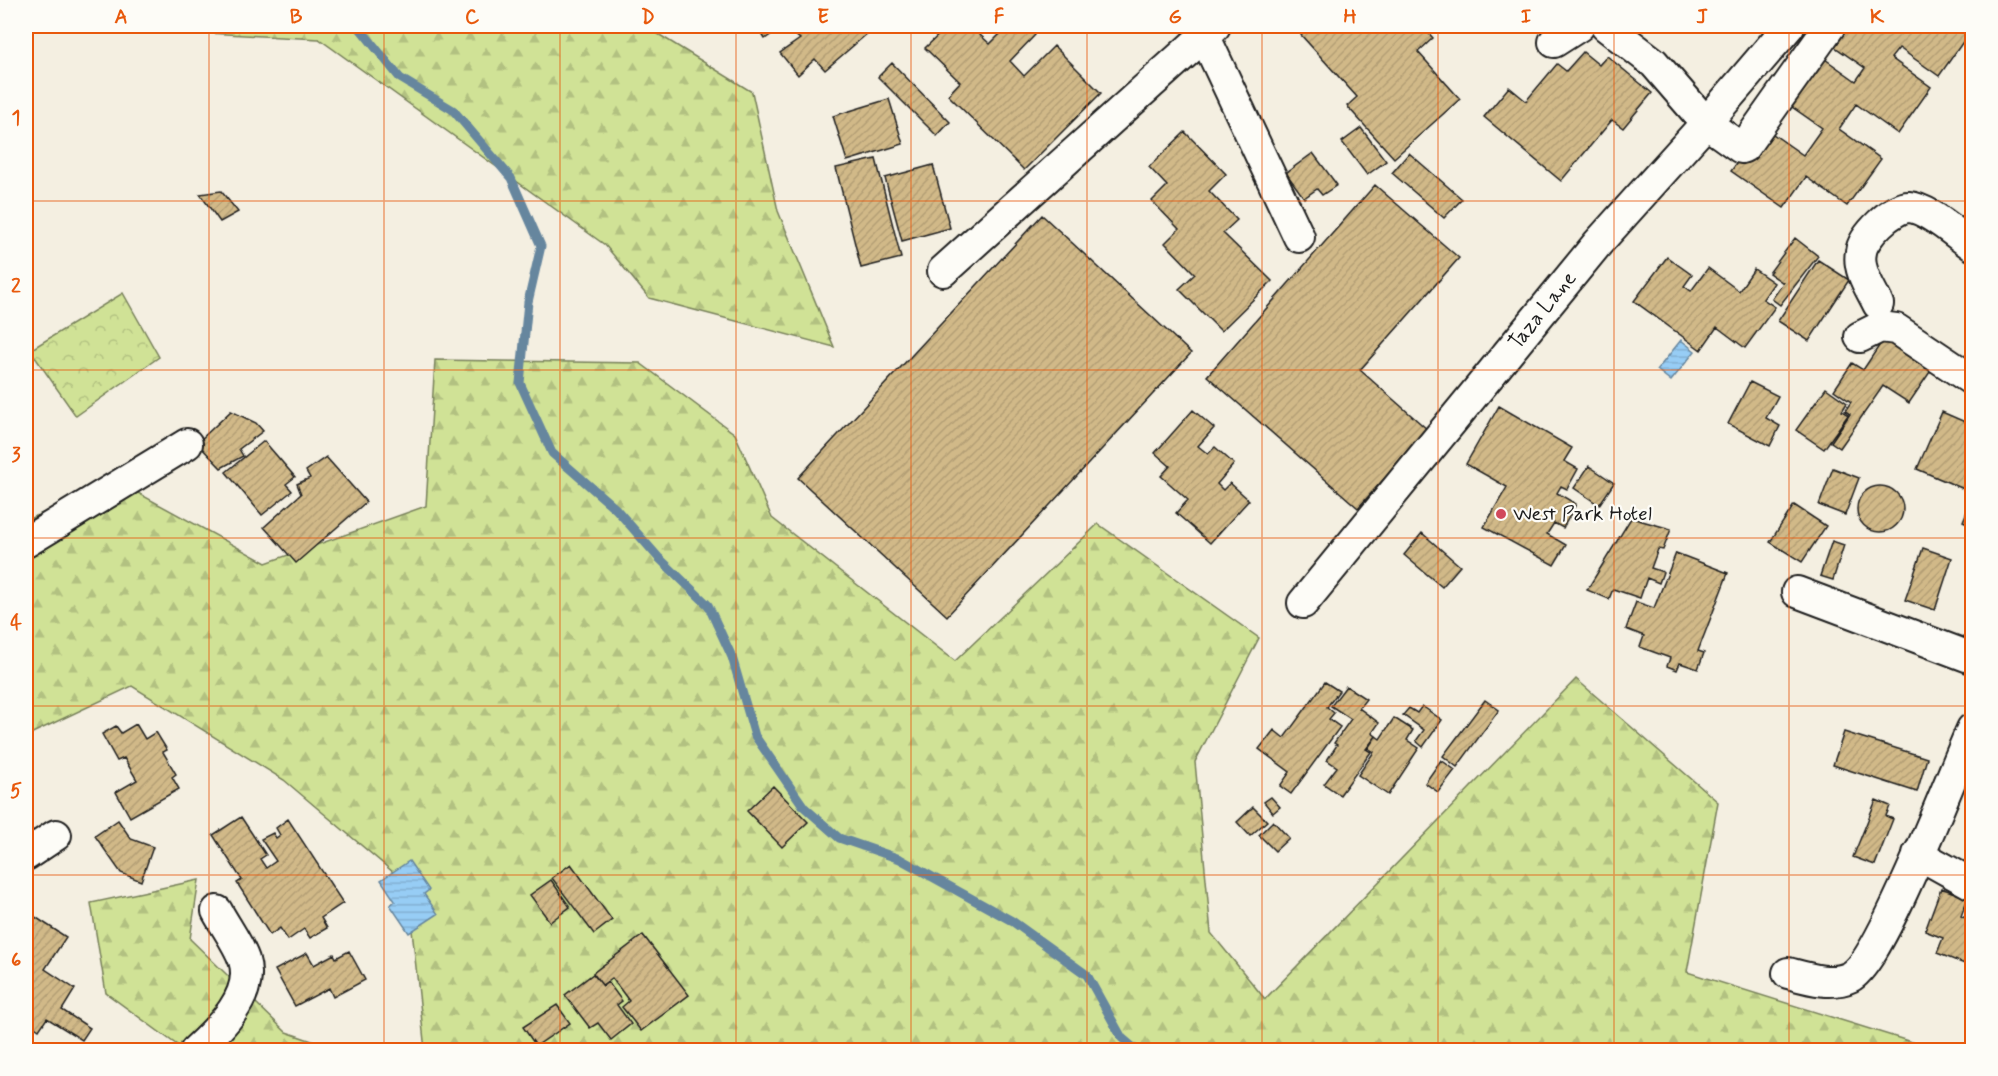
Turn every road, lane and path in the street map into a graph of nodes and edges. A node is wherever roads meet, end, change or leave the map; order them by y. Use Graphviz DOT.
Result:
graph roads {
  1 [pos="1578,26"];
  2 [pos="1606,26"];
  3 [pos="1789,26"];
  4 [pos="1830,26"];
  5 [pos="1209,30"];
  6 [pos="1554,42"];
  7 [pos="1706,123"];
  8 [pos="1299,237"];
  9 [pos="1972,245"];
  10 [pos="943,270"];
  11 [pos="1878,304"];
  12 [pos="1860,337"];
  13 [pos="1972,380"];
  14 [pos="188,444"];
  15 [pos="31,528"];
  16 [pos="1797,592"];
  17 [pos="1303,603"];
  18 [pos="1972,658"];
  19 [pos="1972,729"];
  20 [pos="57,835"];
  21 [pos="1918,854"];
  22 [pos="26,855"];
  23 [pos="1972,884"];
  24 [pos="217,911"];
  25 [pos="1788,973"];
  26 [pos="196,1050"];
  1 -- 6 [label="street"];
  2 -- 7 [label="street"];
  3 -- 7 [label="street, Taza Lane"];
  4 -- 7 [label="street"];
  5 -- 8 [label="street"];
  5 -- 10 [label="street"];
  7 -- 17 [label="street, Taza Lane"];
  9 -- 11 [label="street"];
  12 -- 13 [label="street"];
  14 -- 15 [label="street"];
  16 -- 18 [label="street"];
  19 -- 21 [label="street"];
  20 -- 22 [label="street"];
  21 -- 23 [label="street"];
  21 -- 25 [label="street"];
  24 -- 26 [label="street"];
}
